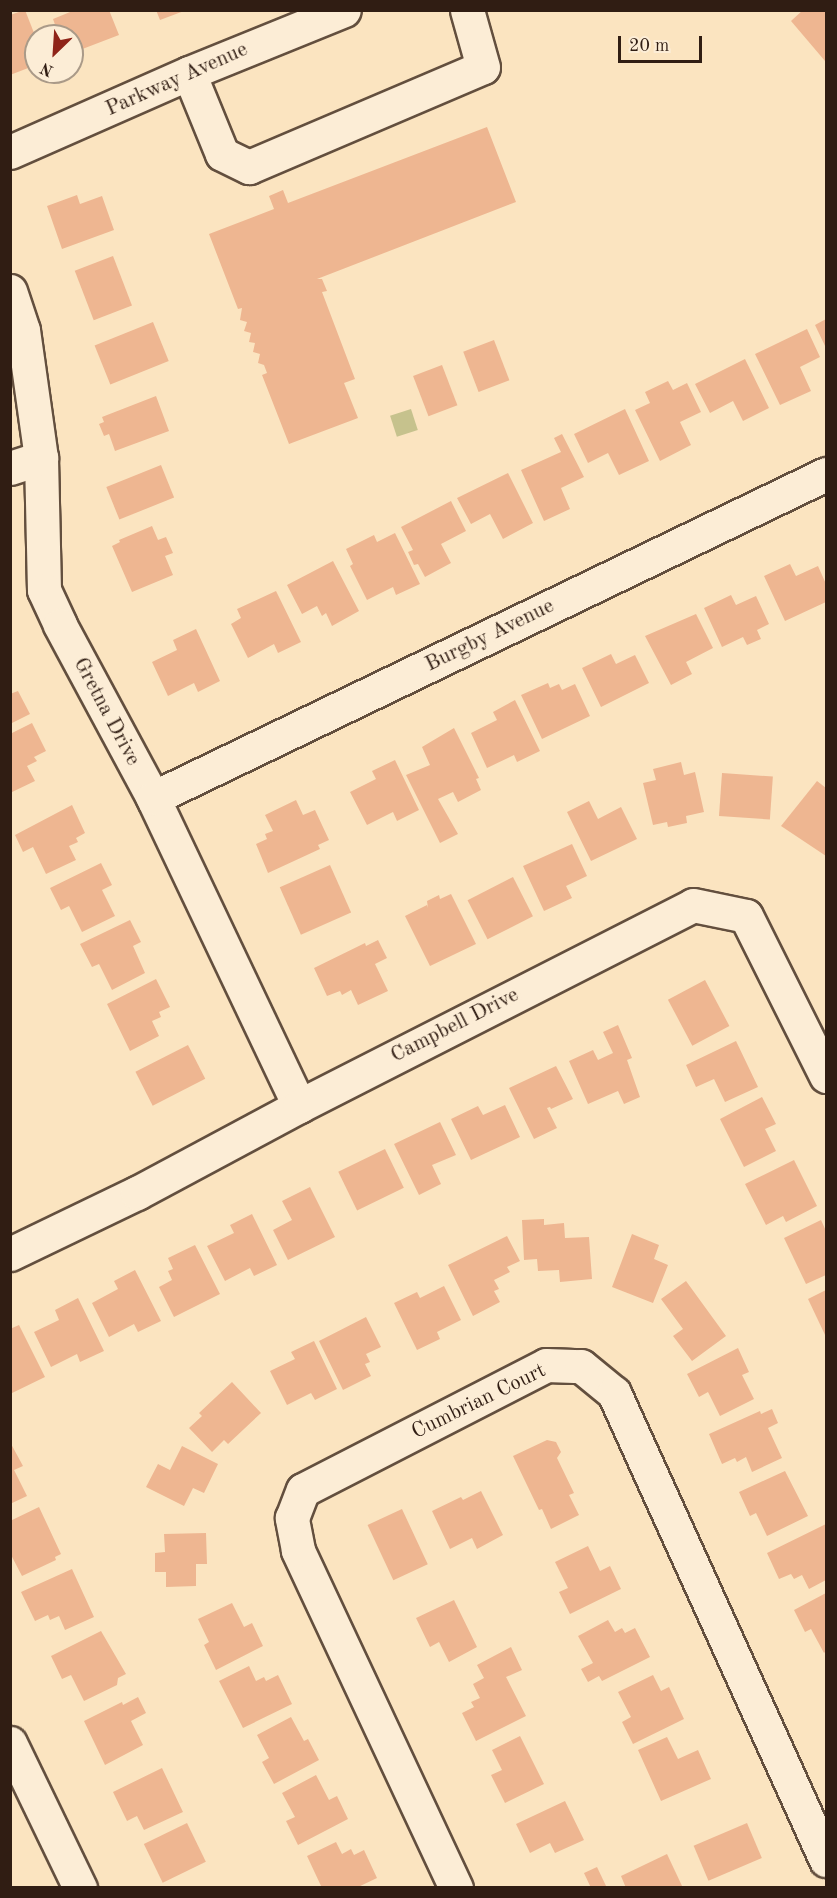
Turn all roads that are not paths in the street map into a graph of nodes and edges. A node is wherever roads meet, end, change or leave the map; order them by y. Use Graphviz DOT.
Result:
graph roads {
  1 [pos="344,10"];
  2 [pos="467,10"];
  3 [pos="281,22"];
  4 [pos="189,73"];
  5 [pos="10,152"];
  6 [pos="10,291"];
  7 [pos="41,458"];
  8 [pos="10,468"];
  9 [pos="826,474"];
  10 [pos="153,798"];
  11 [pos="826,1076"];
  12 [pos="299,1106"];
  13 [pos="10,1254"];
  14 [pos="10,1743"];
  15 [pos="826,1860"];
  16 [pos="80,1887"];
  17 [pos="456,1887"];
  1 -- 3 [label="street, Parkway Avenue"];
  2 -- 4 [label="street"];
  3 -- 4 [label="street, Parkway Avenue"];
  4 -- 5 [label="street, Parkway Avenue"];
  6 -- 7 [label="street, Gretna Drive"];
  7 -- 8 [label="street"];
  7 -- 10 [label="street, Gretna Drive"];
  9 -- 10 [label="street, Burgby Avenue"];
  10 -- 12 [label="street, Gretna Drive"];
  11 -- 12 [label="street, Campbell Drive"];
  12 -- 13 [label="street, Campbell Drive"];
  14 -- 16 [label="street"];
  15 -- 17 [label="street, Cumbrian Court"];
}
